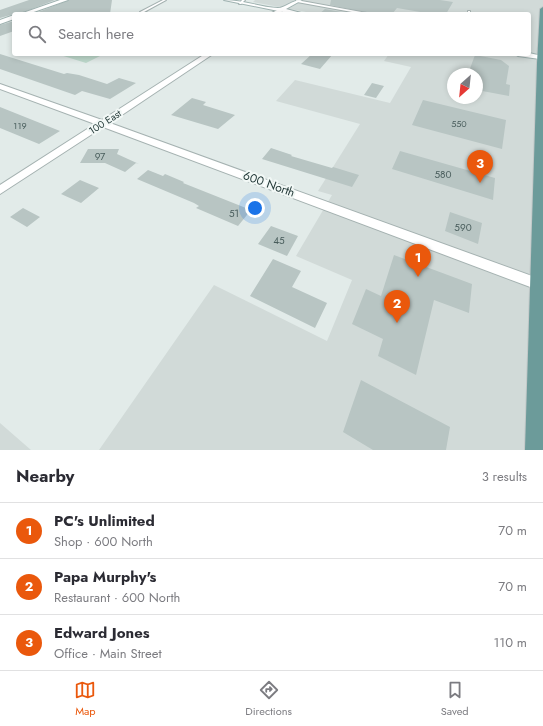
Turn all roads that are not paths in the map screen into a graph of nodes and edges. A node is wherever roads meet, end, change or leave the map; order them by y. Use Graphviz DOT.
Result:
graph roads {
  1 [pos="65,0"];
  2 [pos="165,0"];
  3 [pos="226,0"];
  4 [pos="242,1"];
  5 [pos="298,1"];
  6 [pos="543,9"];
  7 [pos="281,10"];
  8 [pos="29,12"];
  9 [pos="141,12"];
  10 [pos="277,12"];
  11 [pos="292,12"];
  12 [pos="356,12"];
  13 [pos="12,18"];
  14 [pos="0,22"];
  15 [pos="207,56"];
  16 [pos="531,56"];
  17 [pos="542,57"];
  18 [pos="0,86"];
  19 [pos="102,124"];
  20 [pos="0,190"];
  21 [pos="541,222"];
  22 [pos="538,284"];
  23 [pos="534,450"];
  1 -- 8 [label="street"];
  2 -- 9 [label="lane"];
  3 -- 4 [label="street"];
  4 -- 7 [label="street"];
  5 -- 7 [label="street"];
  5 -- 12 [label="lane"];
  6 -- 17 [label="main road"];
  7 -- 10 [label="street"];
  7 -- 11 [label="street"];
  13 -- 14 [label="street"];
  15 -- 19 [label="street, 100 East"];
  16 -- 17 [label="street"];
  17 -- 21 [label="main road"];
  18 -- 19 [label="street, 600 North"];
  19 -- 20 [label="street, 100 East"];
  19 -- 22 [label="street, 600 North"];
  21 -- 22 [label="main road"];
  22 -- 23 [label="main road"];
}
